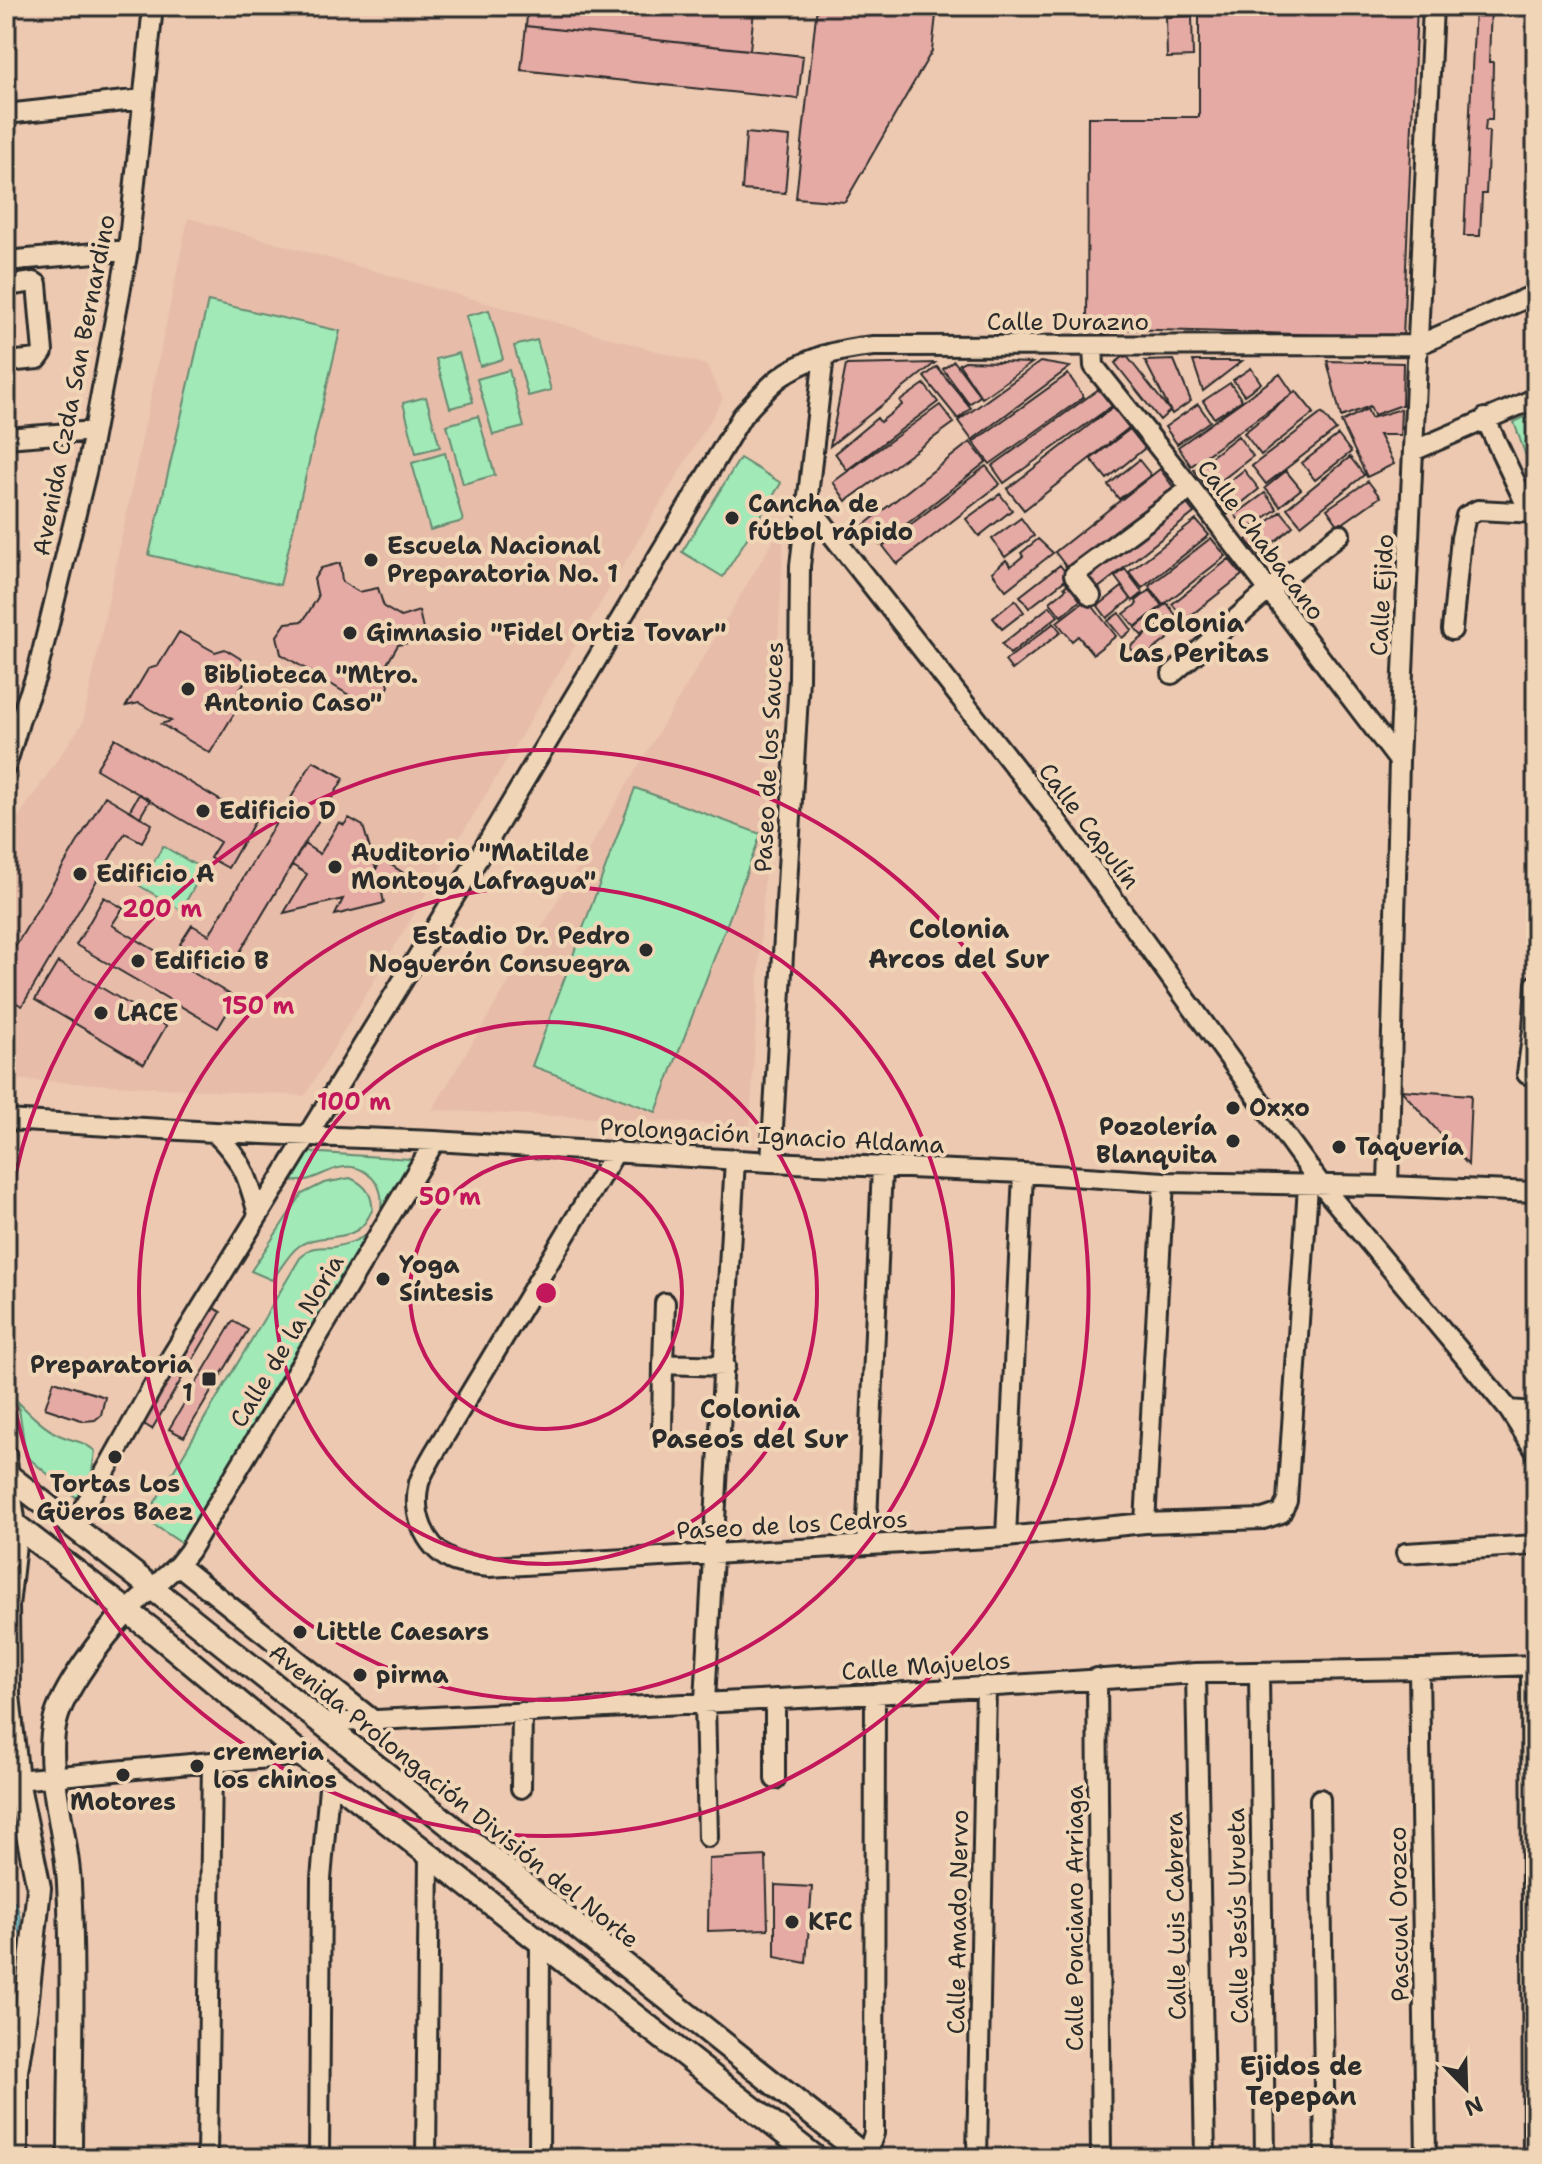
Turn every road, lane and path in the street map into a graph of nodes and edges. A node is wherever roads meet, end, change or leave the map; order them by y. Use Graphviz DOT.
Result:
graph roads {
  1 [pos="153,6"];
  2 [pos="1433,6"];
  3 [pos="143,99"];
  4 [pos="6,114"];
  5 [pos="128,250"];
  6 [pos="6,261"];
  7 [pos="6,286"];
  8 [pos="1536,294"];
  9 [pos="1418,345"];
  10 [pos="1093,347"];
  11 [pos="824,355"];
  12 [pos="6,362"];
  13 [pos="1536,398"];
  14 [pos="1485,418"];
  15 [pos="94,431"];
  16 [pos="6,438"];
  17 [pos="1413,451"];
  18 [pos="1191,488"];
  19 [pos="807,503"];
  20 [pos="1533,513"];
  21 [pos="1340,534"];
  22 [pos="1269,590"];
  23 [pos="1091,596"];
  24 [pos="1452,630"];
  25 [pos="1172,674"];
  26 [pos="13,720"];
  27 [pos="1399,761"];
  28 [pos="6,766"];
  29 [pos="1536,984"];
  30 [pos="1535,1030"];
  31 [pos="1527,1074"];
  32 [pos="6,1120"];
  33 [pos="214,1132"];
  34 [pos="307,1135"];
  35 [pos="435,1141"];
  36 [pos="616,1151"];
  37 [pos="735,1159"];
  38 [pos="771,1162"];
  39 [pos="882,1167"];
  40 [pos="1023,1173"];
  41 [pos="1164,1182"];
  42 [pos="1315,1186"];
  43 [pos="1388,1186"];
  44 [pos="1536,1192"];
  45 [pos="258,1214"];
  46 [pos="665,1303"];
  47 [pos="663,1364"];
  48 [pos="725,1366"];
  49 [pos="1509,1410"];
  50 [pos="1536,1412"];
  51 [pos="662,1433"];
  52 [pos="1536,1452"];
  53 [pos="7,1468"];
  54 [pos="11,1522"];
  55 [pos="1145,1523"];
  56 [pos="72,1526"];
  57 [pos="1006,1537"];
  58 [pos="866,1545"];
  59 [pos="1536,1545"];
  60 [pos="712,1553"];
  61 [pos="1406,1553"];
  62 [pos="178,1565"];
  63 [pos="151,1588"];
  64 [pos="7,1603"];
  65 [pos="127,1611"];
  66 [pos="1533,1665"];
  67 [pos="1419,1669"];
  68 [pos="1196,1673"];
  69 [pos="1259,1673"];
  70 [pos="1097,1678"];
  71 [pos="986,1686"];
  72 [pos="875,1694"];
  73 [pos="775,1699"];
  74 [pos="705,1701"];
  75 [pos="522,1712"];
  76 [pos="373,1720"];
  77 [pos="320,1723"];
  78 [pos="303,1756"];
  79 [pos="212,1762"];
  80 [pos="54,1776"];
  81 [pos="330,1776"];
  82 [pos="775,1779"];
  83 [pos="12,1781"];
  84 [pos="521,1788"];
  85 [pos="1320,1799"];
  86 [pos="708,1837"];
  87 [pos="429,1853"];
  88 [pos="540,1941"];
  89 [pos="26,2007"];
  90 [pos="6,2031"];
  91 [pos="16,2158"];
  92 [pos="70,2158"];
  93 [pos="207,2158"];
  94 [pos="319,2158"];
  95 [pos="426,2158"];
  96 [pos="539,2158"];
  97 [pos="816,2158"];
  98 [pos="866,2158"];
  99 [pos="977,2158"];
  100 [pos="1101,2158"];
  101 [pos="1205,2158"];
  102 [pos="1265,2158"];
  103 [pos="1325,2158"];
  104 [pos="1426,2158"];
  105 [pos="1533,2158"];
  1 -- 3 [label="street, Avenida Czda San Bernardino"];
  2 -- 9 [label="street, Calle Ejido"];
  3 -- 4 [label="street"];
  3 -- 5 [label="street, Avenida Czda San Bernardino"];
  5 -- 6 [label="street"];
  5 -- 15 [label="street, Avenida Czda San Bernardino"];
  7 -- 12 [label="street"];
  8 -- 9 [label="street"];
  9 -- 10 [label="street, Calle Durazno"];
  9 -- 17 [label="street, Calle Ejido"];
  10 -- 11 [label="street, Calle Durazno"];
  10 -- 18 [label="street, Calle Chabacano"];
  11 -- 19 [label="street, Paseo de los Sauces"];
  11 -- 34 [label="street, Calle Durazno"];
  13 -- 14 [label="street"];
  14 -- 17 [label="street"];
  14 -- 20 [label="street"];
  15 -- 16 [label="street"];
  15 -- 26 [label="street, Avenida Czda San Bernardino"];
  17 -- 27 [label="street, Calle Ejido"];
  18 -- 22 [label="street, Calle Chabacano"];
  18 -- 23 [label="street"];
  19 -- 38 [label="street, Paseo de los Sauces"];
  19 -- 42 [label="street, Calle Capulín"];
  20 -- 24 [label="street"];
  21 -- 22 [label="street"];
  22 -- 25 [label="street"];
  22 -- 27 [label="street, Calle Chabacano"];
  26 -- 28 [label="street, Avenida Czda San Bernardino"];
  27 -- 43 [label="street, Calle Ejido"];
  29 -- 30 [label="street"];
  30 -- 31 [label="street"];
  32 -- 33 [label="street, Prolongación Ignacio Aldama"];
  33 -- 34 [label="street, Prolongación Ignacio Aldama"];
  33 -- 45 [label="street"];
  34 -- 35 [label="street, Prolongación Ignacio Aldama"];
  34 -- 45 [label="street"];
  35 -- 36 [label="street, Prolongación Ignacio Aldama"];
  35 -- 62 [label="street, Calle de la Noria"];
  36 -- 37 [label="street, Prolongación Ignacio Aldama"];
  36 -- 60 [label="street, Paseo de los Cedros"];
  37 -- 38 [label="street, Prolongación Ignacio Aldama"];
  37 -- 48 [label="street"];
  38 -- 39 [label="street, Prolongación Ignacio Aldama"];
  39 -- 40 [label="street, Prolongación Ignacio Aldama"];
  39 -- 58 [label="street"];
  40 -- 41 [label="street, Prolongación Ignacio Aldama"];
  40 -- 57 [label="street"];
  41 -- 42 [label="street, Prolongación Ignacio Aldama"];
  41 -- 55 [label="street"];
  42 -- 43 [label="street, Prolongación Ignacio Aldama"];
  42 -- 49 [label="street, Calle Capulín"];
  42 -- 55 [label="street, Paseo de los Cedros"];
  43 -- 44 [label="street, Prolongación Ignacio Aldama"];
  45 -- 56 [label="street"];
  46 -- 47 [label="street"];
  47 -- 48 [label="street"];
  47 -- 51 [label="street"];
  48 -- 60 [label="street"];
  49 -- 50 [label="street"];
  49 -- 52 [label="street, Calle Capulín"];
  53 -- 54 [label="street"];
  53 -- 56 [label="main road, Avenida Prolongación División del Norte"];
  54 -- 64 [label="main road"];
  54 -- 65 [label="main road"];
  55 -- 57 [label="street, Paseo de los Cedros"];
  56 -- 63 [label="main road, Avenida Prolongación División del Norte"];
  57 -- 58 [label="street, Paseo de los Cedros"];
  58 -- 60 [label="street, Paseo de los Cedros"];
  59 -- 61 [label="street"];
  60 -- 74 [label="street"];
  62 -- 63 [label="street, Calle de la Noria"];
  62 -- 76 [label="street"];
  63 -- 65 [label="street, Calle de la Noria"];
  63 -- 77 [label="main road, Avenida Prolongación División del Norte"];
  64 -- 83 [label="main road"];
  65 -- 78 [label="main road"];
  65 -- 80 [label="main road"];
  66 -- 67 [label="street, Calle Majuelos"];
  66 -- 105 [label="street"];
  67 -- 69 [label="street, Calle Majuelos"];
  67 -- 104 [label="street, Pascual Orozco"];
  68 -- 69 [label="street, Calle Majuelos"];
  68 -- 70 [label="street, Calle Majuelos"];
  68 -- 101 [label="street, Calle Luis Cabrera"];
  69 -- 102 [label="street, Calle Jesús Urueta"];
  70 -- 71 [label="street, Calle Majuelos"];
  70 -- 100 [label="street, Calle Ponciano Arriaga"];
  71 -- 72 [label="street, Calle Majuelos"];
  71 -- 99 [label="street, Calle Amado Nervo"];
  72 -- 73 [label="street, Calle Majuelos"];
  72 -- 98 [label="street"];
  73 -- 74 [label="street, Calle Majuelos"];
  73 -- 82 [label="street"];
  74 -- 75 [label="street, Calle Majuelos"];
  74 -- 86 [label="street"];
  75 -- 76 [label="street, Calle Majuelos"];
  75 -- 84 [label="street"];
  76 -- 77 [label="street, Calle Majuelos"];
  77 -- 98 [label="main road, Avenida Prolongación División del Norte"];
  78 -- 79 [label="street"];
  78 -- 81 [label="main road"];
  79 -- 80 [label="street"];
  79 -- 93 [label="street"];
  80 -- 83 [label="street"];
  80 -- 92 [label="main road"];
  81 -- 87 [label="main road"];
  81 -- 94 [label="street"];
  83 -- 89 [label="main road"];
  85 -- 103 [label="street"];
  87 -- 88 [label="main road"];
  87 -- 95 [label="street"];
  88 -- 96 [label="street"];
  88 -- 97 [label="main road"];
  89 -- 90 [label="street"];
  89 -- 91 [label="main road"];
}
